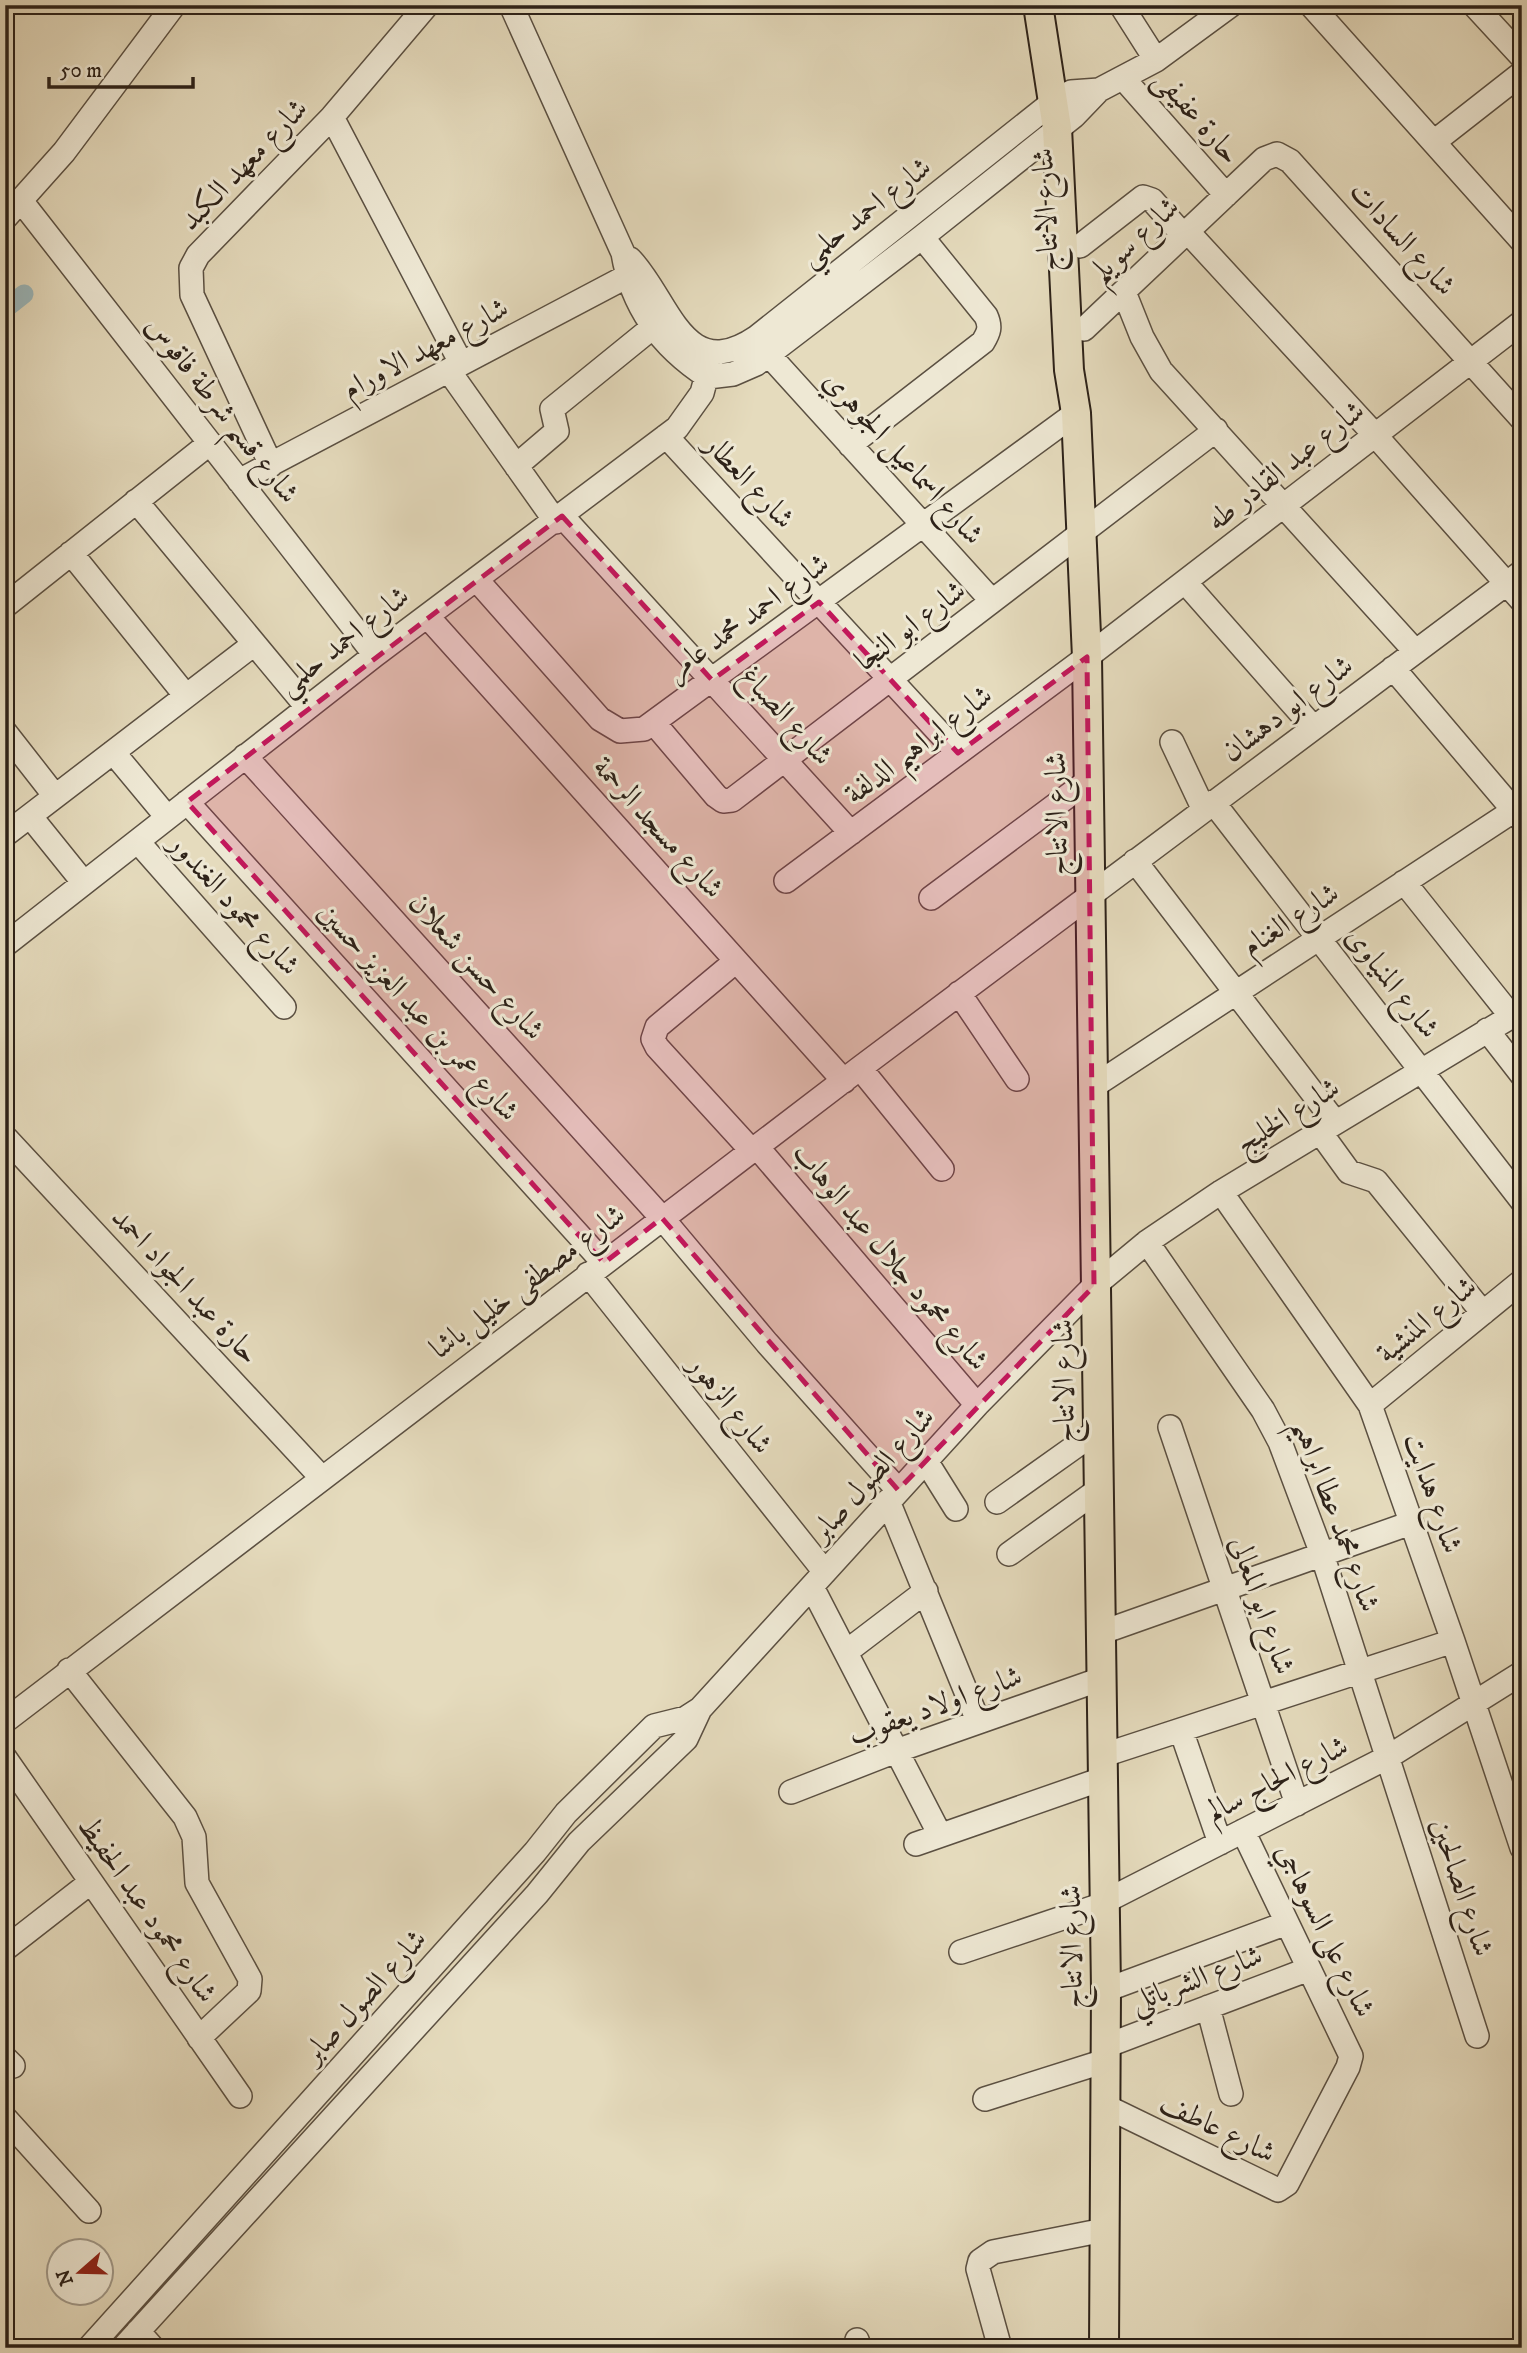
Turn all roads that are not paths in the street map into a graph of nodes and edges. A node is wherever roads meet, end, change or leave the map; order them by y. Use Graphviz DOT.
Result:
graph roads {
  1 [pos="174,5"];
  2 [pos="427,5"];
  3 [pos="511,5"];
  4 [pos="1038,5"];
  5 [pos="1057,5"];
  6 [pos="1121,5"];
  7 [pos="1231,5"];
  8 [pos="1311,5"];
  9 [pos="1474,5"];
  10 [pos="1522,57"];
  11 [pos="1156,60"];
  12 [pos="1522,73"];
  13 [pos="1123,78"];
  14 [pos="1064,110"];
  15 [pos="332,117"];
  16 [pos="1434,142"];
  17 [pos="1226,195"];
  18 [pos="13,210"];
  19 [pos="1186,234"];
  20 [pos="922,237"];
  21 [pos="1522,241"];
  22 [pos="1080,246"];
  23 [pos="630,266"];
  24 [pos="1124,292"];
  25 [pos="1522,322"];
  26 [pos="653,327"];
  27 [pos="1084,329"];
  28 [pos="713,352"];
  29 [pos="769,355"];
  30 [pos="1471,361"];
  31 [pos="455,367"];
  32 [pos="708,377"];
  33 [pos="1076,413"];
  34 [pos="1522,419"];
  35 [pos="1216,430"];
  36 [pos="1375,435"];
  37 [pos="666,436"];
  38 [pos="209,443"];
  39 [pos="850,445"];
  40 [pos="271,465"];
  41 [pos="516,466"];
  42 [pos="239,481"];
  43 [pos="136,500"];
  44 [pos="1283,506"];
  45 [pos="559,519"];
  46 [pos="923,526"];
  47 [pos="1082,534"];
  48 [pos="71,553"];
  49 [pos="1514,578"];
  50 [pos="476,579"];
  51 [pos="1185,582"];
  52 [pos="992,601"];
  53 [pos="1522,601"];
  54 [pos="819,602"];
  55 [pos="5,606"];
  56 [pos="426,616"];
  57 [pos="254,644"];
  58 [pos="1415,651"];
  59 [pos="375,654"];
  60 [pos="1087,657"];
  61 [pos="1393,668"];
  62 [pos="890,679"];
  63 [pos="712,680"];
  64 [pos="186,696"];
  65 [pos="307,708"];
  66 [pos="654,723"];
  67 [pos="1313,727"];
  68 [pos="5,732"];
  69 [pos="1172,742"];
  70 [pos="113,752"];
  71 [pos="958,753"];
  72 [pos="245,757"];
  73 [pos="785,760"];
  74 [pos="1088,782"];
  75 [pos="55,796"];
  76 [pos="187,802"];
  77 [pos="1208,806"];
  78 [pos="1519,811"];
  79 [pos="30,816"];
  80 [pos="167,817"];
  81 [pos="851,833"];
  82 [pos="5,835"];
  83 [pos="138,843"];
  84 [pos="1135,861"];
  85 [pos="786,881"];
  86 [pos="1404,882"];
  87 [pos="84,883"];
  88 [pos="1090,895"];
  89 [pos="931,898"];
  90 [pos="1318,938"];
  91 [pos="5,945"];
  92 [pos="736,961"];
  93 [pos="959,993"];
  94 [pos="1236,993"];
  95 [pos="284,1007"];
  96 [pos="1516,1013"];
  97 [pos="1487,1030"];
  98 [pos="1420,1069"];
  99 [pos="852,1075"];
  100 [pos="1522,1075"];
  101 [pos="1017,1079"];
  102 [pos="1094,1086"];
  103 [pos="1328,1127"];
  104 [pos="5,1137"];
  105 [pos="755,1149"];
  106 [pos="942,1170"];
  107 [pos="1221,1192"];
  108 [pos="1522,1201"];
  109 [pos="662,1218"];
  110 [pos="1147,1242"];
  111 [pos="596,1269"];
  112 [pos="1522,1281"];
  113 [pos="1094,1286"];
  114 [pos="1483,1313"];
  115 [pos="977,1405"];
  116 [pos="1370,1405"];
  117 [pos="1170,1427"];
  118 [pos="1097,1431"];
  119 [pos="926,1461"];
  120 [pos="321,1477"];
  121 [pos="1098,1490"];
  122 [pos="893,1495"];
  123 [pos="997,1502"];
  124 [pos="956,1509"];
  125 [pos="1411,1523"];
  126 [pos="1009,1554"];
  127 [pos="1322,1554"];
  128 [pos="819,1579"];
  129 [pos="1225,1589"];
  130 [pos="926,1591"];
  131 [pos="1100,1633"];
  132 [pos="1453,1641"];
  133 [pos="846,1652"];
  134 [pos="69,1670"];
  135 [pos="1360,1672"];
  136 [pos="1522,1673"];
  137 [pos="1101,1679"];
  138 [pos="1263,1703"];
  139 [pos="1474,1704"];
  140 [pos="701,1709"];
  141 [pos="5,1721"];
  142 [pos="978,1721"];
  143 [pos="1181,1730"];
  144 [pos="896,1751"];
  145 [pos="1388,1757"];
  146 [pos="5,1758"];
  147 [pos="1101,1768"];
  148 [pos="791,1792"];
  149 [pos="1297,1804"];
  150 [pos="1243,1831"];
  151 [pos="940,1835"];
  152 [pos="1220,1843"];
  153 [pos="916,1844"];
  154 [pos="1522,1848"];
  155 [pos="92,1882"];
  156 [pos="1104,1903"];
  157 [pos="1287,1923"];
  158 [pos="8,1941"];
  159 [pos="961,1952"];
  160 [pos="1309,1969"];
  161 [pos="1106,1990"];
  162 [pos="1209,2007"];
  163 [pos="1477,2036"];
  164 [pos="200,2038"];
  165 [pos="1105,2053"];
  166 [pos="1351,2056"];
  167 [pos="1231,2094"];
  168 [pos="240,2095"];
  169 [pos="985,2099"];
  170 [pos="1105,2106"];
  171 [pos="5,2118"];
  172 [pos="89,2211"];
  173 [pos="1104,2230"];
  174 [pos="138,2342"];
  175 [pos="89,2348"];
  176 [pos="1000,2348"];
  177 [pos="1104,2348"];
  1 -- 18 [label="street"];
  2 -- 15 [label="street, شارع معهد الكبد"];
  3 -- 23 [label="street"];
  4 -- 14 [label="main road, شارع الانتاج"];
  5 -- 14 [label="main road, شارع الانتاج"];
  6 -- 11 [label="street"];
  7 -- 11 [label="street"];
  8 -- 16 [label="street"];
  9 -- 10 [label="street"];
  11 -- 13 [label="street"];
  12 -- 16 [label="street"];
  13 -- 14 [label="street"];
  13 -- 17 [label="street, حارة عفيفى"];
  14 -- 20 [label="street, شارع احمد حلمي"];
  14 -- 22 [label="main road, شارع الانتاج"];
  14 -- 28 [label="street, شارع احمد حلمي"];
  14 -- 33 [label="main road, شارع الانتاج"];
  15 -- 31 [label="street, شارع الصباغ"];
  15 -- 40 [label="street, شارع معهد الكبد"];
  16 -- 21 [label="street"];
  17 -- 19 [label="street, شارع سويلم"];
  17 -- 30 [label="street, شارع السادات"];
  18 -- 38 [label="street, شارع قسم شرطة فاقوس"];
  19 -- 22 [label="street"];
  19 -- 24 [label="street, شارع سويلم"];
  19 -- 36 [label="street"];
  20 -- 29 [label="street, شارع احمد حلمي"];
  20 -- 39 [label="street"];
  22 -- 27 [label="main road, شارع الانتاج"];
  23 -- 26 [label="street"];
  23 -- 28 [label="street"];
  23 -- 31 [label="street, شارع معهد الاورام"];
  24 -- 27 [label="street, شارع سويلم"];
  24 -- 35 [label="street"];
  25 -- 30 [label="street, شارع عبد القادر طه"];
  26 -- 32 [label="street"];
  26 -- 41 [label="street"];
  27 -- 33 [label="main road, شارع الانتاج"];
  28 -- 32 [label="street, شارع احمد حلمي"];
  29 -- 32 [label="street, شارع احمد حلمي"];
  29 -- 39 [label="street, شارع اسماعيل الجوهري"];
  30 -- 34 [label="street, شارع السادات"];
  30 -- 36 [label="street, شارع عبد القادر طه"];
  31 -- 40 [label="street, شارع معهد الاورام"];
  31 -- 41 [label="street, شارع الصباغ"];
  32 -- 37 [label="street, شارع احمد حلمي"];
  33 -- 46 [label="street, شارع احمد محمد عامر"];
  33 -- 47 [label="main road, شارع الانتاج"];
  35 -- 44 [label="street"];
  35 -- 47 [label="street, شارع ابو النجا"];
  36 -- 44 [label="street, شارع عبد القادر طه"];
  36 -- 49 [label="street"];
  37 -- 45 [label="street, شارع احمد حلمي"];
  37 -- 54 [label="street, شارع العطار"];
  38 -- 42 [label="street, شارع قسم شرطة فاقوس"];
  38 -- 43 [label="street"];
  39 -- 46 [label="street, شارع اسماعيل الجوهري"];
  40 -- 42 [label="street, شارع معهد الاورام"];
  41 -- 45 [label="street, شارع الصباغ"];
  42 -- 59 [label="street, شارع قسم شرطة فاقوس"];
  43 -- 48 [label="street"];
  43 -- 57 [label="street"];
  44 -- 51 [label="street, شارع عبد القادر طه"];
  44 -- 58 [label="street"];
  45 -- 50 [label="street, شارع احمد حلمي"];
  45 -- 63 [label="street, شارع الصباغ"];
  46 -- 52 [label="street, شارع اسماعيل الجوهري"];
  46 -- 54 [label="street, شارع احمد محمد عامر"];
  47 -- 52 [label="street, شارع ابو النجا"];
  47 -- 60 [label="main road, شارع الانتاج"];
  48 -- 55 [label="street"];
  48 -- 64 [label="street"];
  49 -- 53 [label="street"];
  49 -- 58 [label="street, شارع ابو دهشان"];
  50 -- 56 [label="street, شارع احمد حلمي"];
  50 -- 66 [label="street, شارع احمد محمد عامر"];
  51 -- 60 [label="street, شارع عبد القادر طه"];
  51 -- 67 [label="street"];
  52 -- 62 [label="street, شارع ابو النجا"];
  54 -- 62 [label="street, شارع العطار"];
  54 -- 63 [label="street, شارع احمد محمد عامر"];
  56 -- 59 [label="street, شارع احمد حلمي"];
  56 -- 92 [label="street, شارع مسجد الرحمة"];
  57 -- 64 [label="street"];
  57 -- 65 [label="street"];
  58 -- 61 [label="street, شارع ابو دهشان"];
  59 -- 65 [label="street, شارع احمد حلمي"];
  60 -- 71 [label="street, شارع ابراهيم الدلفة"];
  60 -- 74 [label="main road, شارع الانتاج"];
  61 -- 67 [label="street, شارع ابو دهشان"];
  61 -- 78 [label="street"];
  62 -- 71 [label="street, شارع العطار"];
  62 -- 73 [label="street, شارع ابو النجا"];
  63 -- 66 [label="street, شارع احمد محمد عامر"];
  63 -- 73 [label="street, شارع الصباغ"];
  64 -- 70 [label="street"];
  65 -- 72 [label="street, شارع احمد حلمي"];
  66 -- 73 [label="street, شارع ابو النجا"];
  67 -- 77 [label="street, شارع ابو دهشان"];
  68 -- 75 [label="street"];
  69 -- 77 [label="street"];
  70 -- 75 [label="street"];
  70 -- 80 [label="street"];
  71 -- 81 [label="street, شارع ابراهيم الدلفة"];
  72 -- 76 [label="street, شارع احمد حلمي"];
  72 -- 109 [label="street, شارع حسن شعلان"];
  73 -- 81 [label="street, شارع الصباغ"];
  74 -- 88 [label="main road, شارع الانتاج"];
  74 -- 89 [label="street"];
  75 -- 79 [label="street"];
  76 -- 80 [label="street, شارع احمد حلمي"];
  76 -- 111 [label="street, شارع عمر بن عبد العزيز حسين"];
  77 -- 84 [label="street, شارع ابو دهشان"];
  77 -- 90 [label="street, شارع المنياوى"];
  78 -- 86 [label="street, شارع الغنام"];
  79 -- 82 [label="street"];
  79 -- 87 [label="street"];
  80 -- 83 [label="street, شارع احمد حلمي"];
  81 -- 85 [label="street, شارع ابراهيم الدلفة"];
  83 -- 87 [label="street, شارع احمد حلمي"];
  83 -- 95 [label="street, شارع محمود الغندور"];
  84 -- 88 [label="street, شارع ابو دهشان"];
  84 -- 94 [label="street"];
  86 -- 90 [label="street, شارع الغنام"];
  86 -- 96 [label="street"];
  87 -- 91 [label="street, شارع احمد حلمي"];
  88 -- 93 [label="street, شارع مصطفى خليل باشا"];
  88 -- 102 [label="main road, شارع الانتاج"];
  90 -- 94 [label="street, شارع الغنام"];
  90 -- 98 [label="street, شارع المنياوى"];
  92 -- 99 [label="street, شارع مسجد الرحمة"];
  92 -- 105 [label="street, شارع محمود جلال عبد الوهاب"];
  93 -- 99 [label="street, شارع مصطفى خليل باشا"];
  93 -- 101 [label="street"];
  94 -- 102 [label="street, شارع الغنام"];
  94 -- 103 [label="street"];
  96 -- 97 [label="street, شارع الخليج"];
  97 -- 98 [label="street, شارع الخليج"];
  97 -- 100 [label="street"];
  98 -- 103 [label="street, شارع الخليج"];
  98 -- 108 [label="street, شارع المنياوى"];
  99 -- 105 [label="street, شارع مصطفى خليل باشا"];
  99 -- 106 [label="street, شارع مسجد الرحمة"];
  102 -- 113 [label="main road, شارع الانتاج"];
  103 -- 107 [label="street, شارع الخليج"];
  103 -- 114 [label="street"];
  104 -- 120 [label="street, حارة عبد الجواد احمد"];
  105 -- 109 [label="street, شارع مصطفى خليل باشا"];
  105 -- 115 [label="street, شارع محمود جلال عبد الوهاب"];
  107 -- 110 [label="street, شارع الخليج"];
  107 -- 116 [label="street, شارع هدايت"];
  109 -- 111 [label="street, شارع مصطفى خليل باشا"];
  109 -- 122 [label="street, شارع حسن شعلان"];
  110 -- 113 [label="street, شارع الخليج"];
  110 -- 127 [label="street, شارع محمد عطا ابراهيم"];
  111 -- 120 [label="street, شارع مصطفى خليل باشا"];
  111 -- 128 [label="street, شارع الزهور"];
  112 -- 114 [label="street, شارع المنشية"];
  113 -- 115 [label="street, شارع الصول صابر"];
  113 -- 118 [label="main road, شارع الانتاج"];
  114 -- 116 [label="street, شارع المنشية"];
  115 -- 119 [label="street, شارع الصول صابر"];
  116 -- 125 [label="street, شارع هدايت"];
  117 -- 129 [label="street, شارع ابو المعالى"];
  118 -- 121 [label="main road, شارع الانتاج"];
  118 -- 123 [label="street"];
  119 -- 122 [label="street, شارع الصول صابر"];
  119 -- 124 [label="street"];
  120 -- 134 [label="street, شارع مصطفى خليل باشا"];
  121 -- 126 [label="street"];
  121 -- 131 [label="main road, شارع الانتاج"];
  122 -- 128 [label="street, شارع الصول صابر"];
  122 -- 130 [label="street, شارع حسن شعلان"];
  125 -- 127 [label="street"];
  125 -- 132 [label="street, شارع هدايت"];
  127 -- 129 [label="street"];
  127 -- 135 [label="street, شارع محمد عطا ابراهيم"];
  128 -- 133 [label="street, شارع الزهور"];
  128 -- 140 [label="street, شارع الصول صابر"];
  129 -- 131 [label="street"];
  129 -- 138 [label="street, شارع ابو المعالى"];
  130 -- 133 [label="street"];
  130 -- 142 [label="street, شارع حسن شعلان"];
  131 -- 137 [label="main road, شارع الانتاج"];
  132 -- 135 [label="street"];
  132 -- 139 [label="street, شارع هدايت"];
  133 -- 144 [label="street, شارع الزهور"];
  134 -- 141 [label="street, شارع مصطفى خليل باشا"];
  134 -- 164 [label="street"];
  135 -- 138 [label="street"];
  135 -- 145 [label="street, شارع محمد عطا ابراهيم"];
  136 -- 139 [label="street, شارع الحاج سالم"];
  137 -- 142 [label="street, شارع اولاد يعقوب"];
  137 -- 147 [label="main road, شارع الانتاج"];
  138 -- 143 [label="street"];
  138 -- 149 [label="street, شارع ابو المعالى"];
  139 -- 145 [label="street, شارع الحاج سالم"];
  139 -- 154 [label="street, شارع هدايت"];
  140 -- 174 [label="street, شارع الصول صابر"];
  140 -- 175 [label="street, شارع الصول صابر"];
  142 -- 144 [label="street, شارع اولاد يعقوب"];
  143 -- 147 [label="street"];
  143 -- 152 [label="street"];
  144 -- 148 [label="street, شارع اولاد يعقوب"];
  144 -- 151 [label="street, شارع الزهور"];
  145 -- 149 [label="street, شارع الحاج سالم"];
  145 -- 163 [label="street, شارع الصالحين"];
  146 -- 155 [label="street, شارع محمود عبد الحفيظ"];
  147 -- 151 [label="street"];
  147 -- 156 [label="main road, شارع الانتاج"];
  149 -- 150 [label="street, شارع الحاج سالم"];
  150 -- 152 [label="street, شارع الحاج سالم"];
  150 -- 157 [label="street, شارع على السوهاجي"];
  151 -- 153 [label="street"];
  152 -- 156 [label="street, شارع الحاج سالم"];
  155 -- 158 [label="street"];
  155 -- 164 [label="street, شارع محمود عبد الحفيظ"];
  156 -- 159 [label="street, شارع الحاج سالم"];
  156 -- 161 [label="main road, شارع الانتاج"];
  157 -- 160 [label="street, شارع على السوهاجي"];
  157 -- 161 [label="street"];
  160 -- 162 [label="street, شارع الشرباتلي"];
  160 -- 166 [label="street, شارع على السوهاجي"];
  161 -- 165 [label="main road, شارع الانتاج"];
  162 -- 165 [label="street, شارع الشرباتلي"];
  162 -- 167 [label="street"];
  164 -- 168 [label="street, شارع محمود عبد الحفيظ"];
  165 -- 169 [label="street, شارع الشرباتلي"];
  165 -- 170 [label="main road, شارع الانتاج"];
  166 -- 170 [label="street, شارع عاطف"];
  170 -- 173 [label="main road, شارع الانتاج"];
  171 -- 172 [label="street"];
  173 -- 176 [label="street"];
  173 -- 177 [label="main road, شارع الانتاج"];
}
